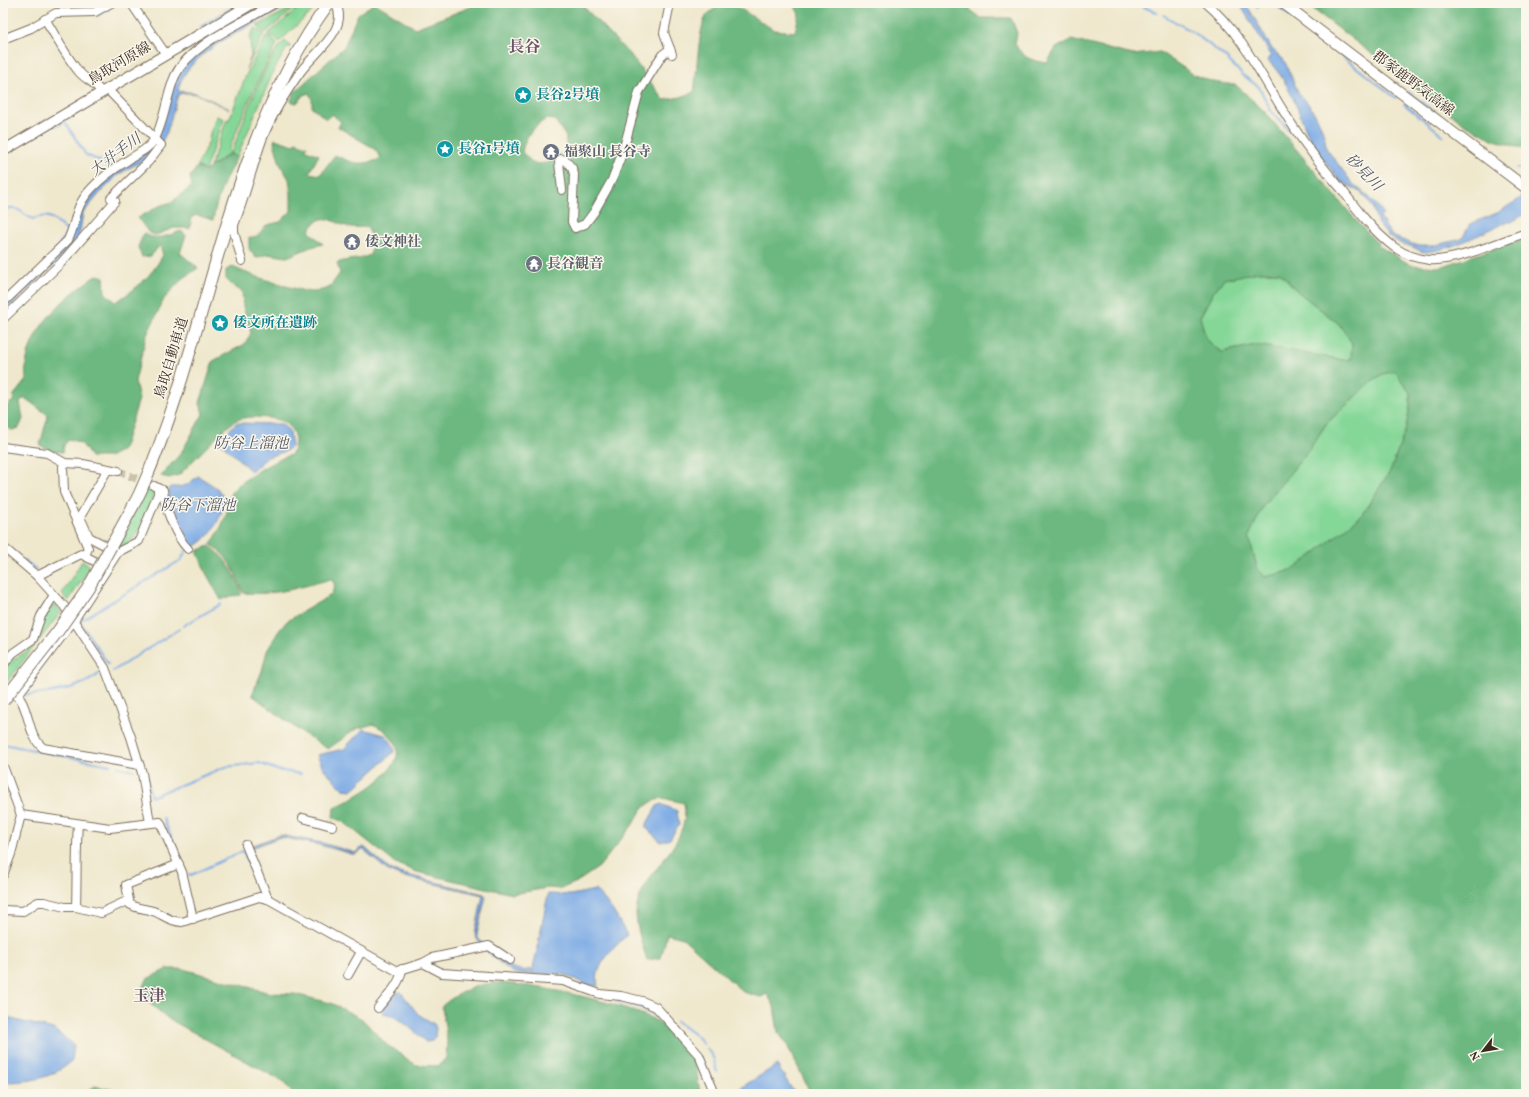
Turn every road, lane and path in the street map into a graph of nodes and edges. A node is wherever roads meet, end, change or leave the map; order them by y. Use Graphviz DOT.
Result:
graph roads {
  1 [pos="111,3"];
  2 [pos="131,3"];
  3 [pos="253,3"];
  4 [pos="275,3"];
  5 [pos="670,3"];
  6 [pos="1206,3"];
  7 [pos="1283,3"];
  8 [pos="327,4"];
  9 [pos="46,19"];
  10 [pos="3,39"];
  11 [pos="165,53"];
  12 [pos="104,90"];
  13 [pos="155,139"];
  14 [pos="3,151"];
  15 [pos="1526,188"];
  16 [pos="562,190"];
  17 [pos="1526,233"];
  18 [pos="242,261"];
  19 [pos="3,303"];
  20 [pos="3,319"];
  21 [pos="3,447"];
  22 [pos="63,467"];
  23 [pos="108,468"];
  24 [pos="118,471"];
  25 [pos="119,527"];
  26 [pos="3,548"];
  27 [pos="188,549"];
  28 [pos="118,552"];
  29 [pos="85,556"];
  30 [pos="108,568"];
  31 [pos="37,576"];
  32 [pos="54,595"];
  33 [pos="74,620"];
  34 [pos="3,665"];
  35 [pos="3,685"];
  36 [pos="3,694"];
  37 [pos="17,696"];
  38 [pos="3,701"];
  39 [pos="139,765"];
  40 [pos="3,766"];
  41 [pos="21,815"];
  42 [pos="303,818"];
  43 [pos="150,823"];
  44 [pos="78,824"];
  45 [pos="332,826"];
  46 [pos="246,845"];
  47 [pos="179,864"];
  48 [pos="3,875"];
  49 [pos="268,900"];
  50 [pos="127,902"];
  51 [pos="76,908"];
  52 [pos="3,910"];
  53 [pos="193,920"];
  54 [pos="361,952"];
  55 [pos="510,960"];
  56 [pos="423,963"];
  57 [pos="402,970"];
  58 [pos="348,975"];
  59 [pos="398,981"];
  60 [pos="408,982"];
  61 [pos="378,1008"];
  62 [pos="715,1094"];
  1 -- 9 [label="street"];
  2 -- 11 [label="street"];
  3 -- 11 [label="main road, 鳥取河原線"];
  4 -- 13 [label="street"];
  5 -- 16 [label="street"];
  6 -- 17 [label="street"];
  7 -- 15 [label="main road, 郡家鹿野気高線"];
  8 -- 18 [label="street"];
  8 -- 25 [label="highway, 鳥取自動車道"];
  9 -- 10 [label="street"];
  9 -- 12 [label="street"];
  11 -- 12 [label="main road, 鳥取河原線"];
  12 -- 13 [label="street"];
  12 -- 14 [label="main road, 鳥取河原線"];
  13 -- 19 [label="street"];
  13 -- 20 [label="street"];
  21 -- 23 [label="street"];
  22 -- 29 [label="street"];
  23 -- 24 [label="street"];
  23 -- 28 [label="street"];
  25 -- 36 [label="highway, 鳥取自動車道, bridge"];
  25 -- 38 [label="highway, 鳥取自動車道, bridge"];
  26 -- 31 [label="street"];
  27 -- 28 [label="street"];
  28 -- 30 [label="street"];
  29 -- 30 [label="street"];
  29 -- 31 [label="street"];
  30 -- 33 [label="street"];
  31 -- 32 [label="street"];
  32 -- 33 [label="street"];
  32 -- 34 [label="street"];
  33 -- 37 [label="street"];
  33 -- 39 [label="street"];
  35 -- 37 [label="street"];
  37 -- 39 [label="street"];
  39 -- 43 [label="street"];
  40 -- 41 [label="street"];
  41 -- 44 [label="street"];
  41 -- 48 [label="street"];
  42 -- 45 [label="street"];
  43 -- 44 [label="street"];
  43 -- 47 [label="street"];
  44 -- 51 [label="street"];
  46 -- 49 [label="street"];
  47 -- 50 [label="street"];
  47 -- 53 [label="street"];
  49 -- 53 [label="street"];
  49 -- 54 [label="street"];
  50 -- 51 [label="street"];
  50 -- 53 [label="street"];
  51 -- 52 [label="street"];
  54 -- 57 [label="street"];
  54 -- 58 [label="street"];
  55 -- 56 [label="street"];
  56 -- 57 [label="street"];
  56 -- 62 [label="street"];
  57 -- 59 [label="street"];
  59 -- 60 [label="street"];
  59 -- 61 [label="street"];
}
